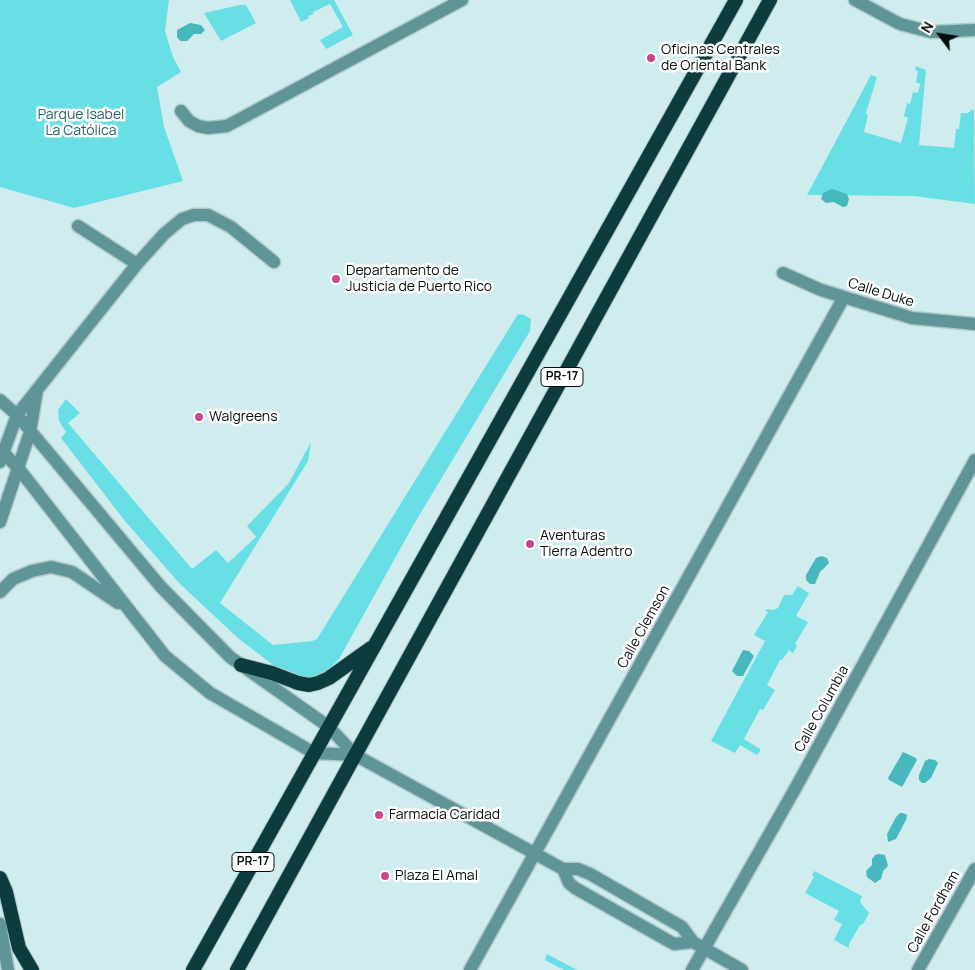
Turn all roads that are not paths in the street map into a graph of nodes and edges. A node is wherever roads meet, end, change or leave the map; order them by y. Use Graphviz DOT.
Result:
graph roads {
  1 [pos="462,0"];
  2 [pos="736,0"];
  3 [pos="770,0"];
  4 [pos="855,0"];
  5 [pos="975,30"];
  6 [pos="181,112"];
  7 [pos="78,226"];
  8 [pos="274,262"];
  9 [pos="138,264"];
  10 [pos="783,273"];
  11 [pos="844,297"];
  12 [pos="975,324"];
  13 [pos="37,390"];
  14 [pos="0,400"];
  15 [pos="17,415"];
  16 [pos="30,432"];
  17 [pos="1,454"];
  18 [pos="975,460"];
  19 [pos="19,469"];
  20 [pos="0,522"];
  21 [pos="0,592"];
  22 [pos="128,609"];
  23 [pos="374,646"];
  24 [pos="242,665"];
  25 [pos="329,727"];
  26 [pos="314,753"];
  27 [pos="355,755"];
  28 [pos="535,853"];
  29 [pos="975,868"];
  30 [pos="563,869"];
  31 [pos="0,878"];
  32 [pos="0,928"];
  33 [pos="698,946"];
  34 [pos="8,970"];
  35 [pos="32,970"];
  36 [pos="193,970"];
  37 [pos="237,970"];
  38 [pos="470,970"];
  39 [pos="692,970"];
  40 [pos="742,970"];
  41 [pos="918,970"];
  1 -- 6 [label="street"];
  2 -- 23 [label="highway, PR-17"];
  3 -- 27 [label="highway, PR-17"];
  4 -- 5 [label="street"];
  7 -- 9 [label="street"];
  8 -- 9 [label="street"];
  9 -- 13 [label="street"];
  10 -- 11 [label="street, Calle Duke"];
  11 -- 12 [label="street, Calle Duke"];
  11 -- 28 [label="street, Calle Clemson"];
  13 -- 15 [label="street"];
  13 -- 16 [label="street"];
  14 -- 15 [label="street"];
  15 -- 16 [label="street"];
  15 -- 17 [label="street"];
  16 -- 19 [label="street"];
  16 -- 24 [label="street"];
  17 -- 19 [label="street"];
  18 -- 33 [label="street, Calle Columbia"];
  19 -- 20 [label="street"];
  19 -- 22 [label="street"];
  21 -- 22 [label="street"];
  22 -- 26 [label="street"];
  23 -- 24 [label="highway"];
  23 -- 25 [label="highway, PR-17"];
  24 -- 25 [label="street"];
  25 -- 26 [label="highway, PR-17"];
  25 -- 27 [label="street"];
  26 -- 27 [label="street"];
  26 -- 36 [label="highway, PR-17"];
  27 -- 28 [label="street"];
  27 -- 37 [label="highway, PR-17"];
  28 -- 30 [label="street"];
  28 -- 38 [label="street, Calle Clemson"];
  29 -- 41 [label="street, Calle Fordham"];
  30 -- 33 [label="street"];
  30 -- 33 [label="street"];
  31 -- 35 [label="highway"];
  32 -- 34 [label="street"];
  33 -- 39 [label="street, Calle Columbia"];
  33 -- 40 [label="street"];
}
